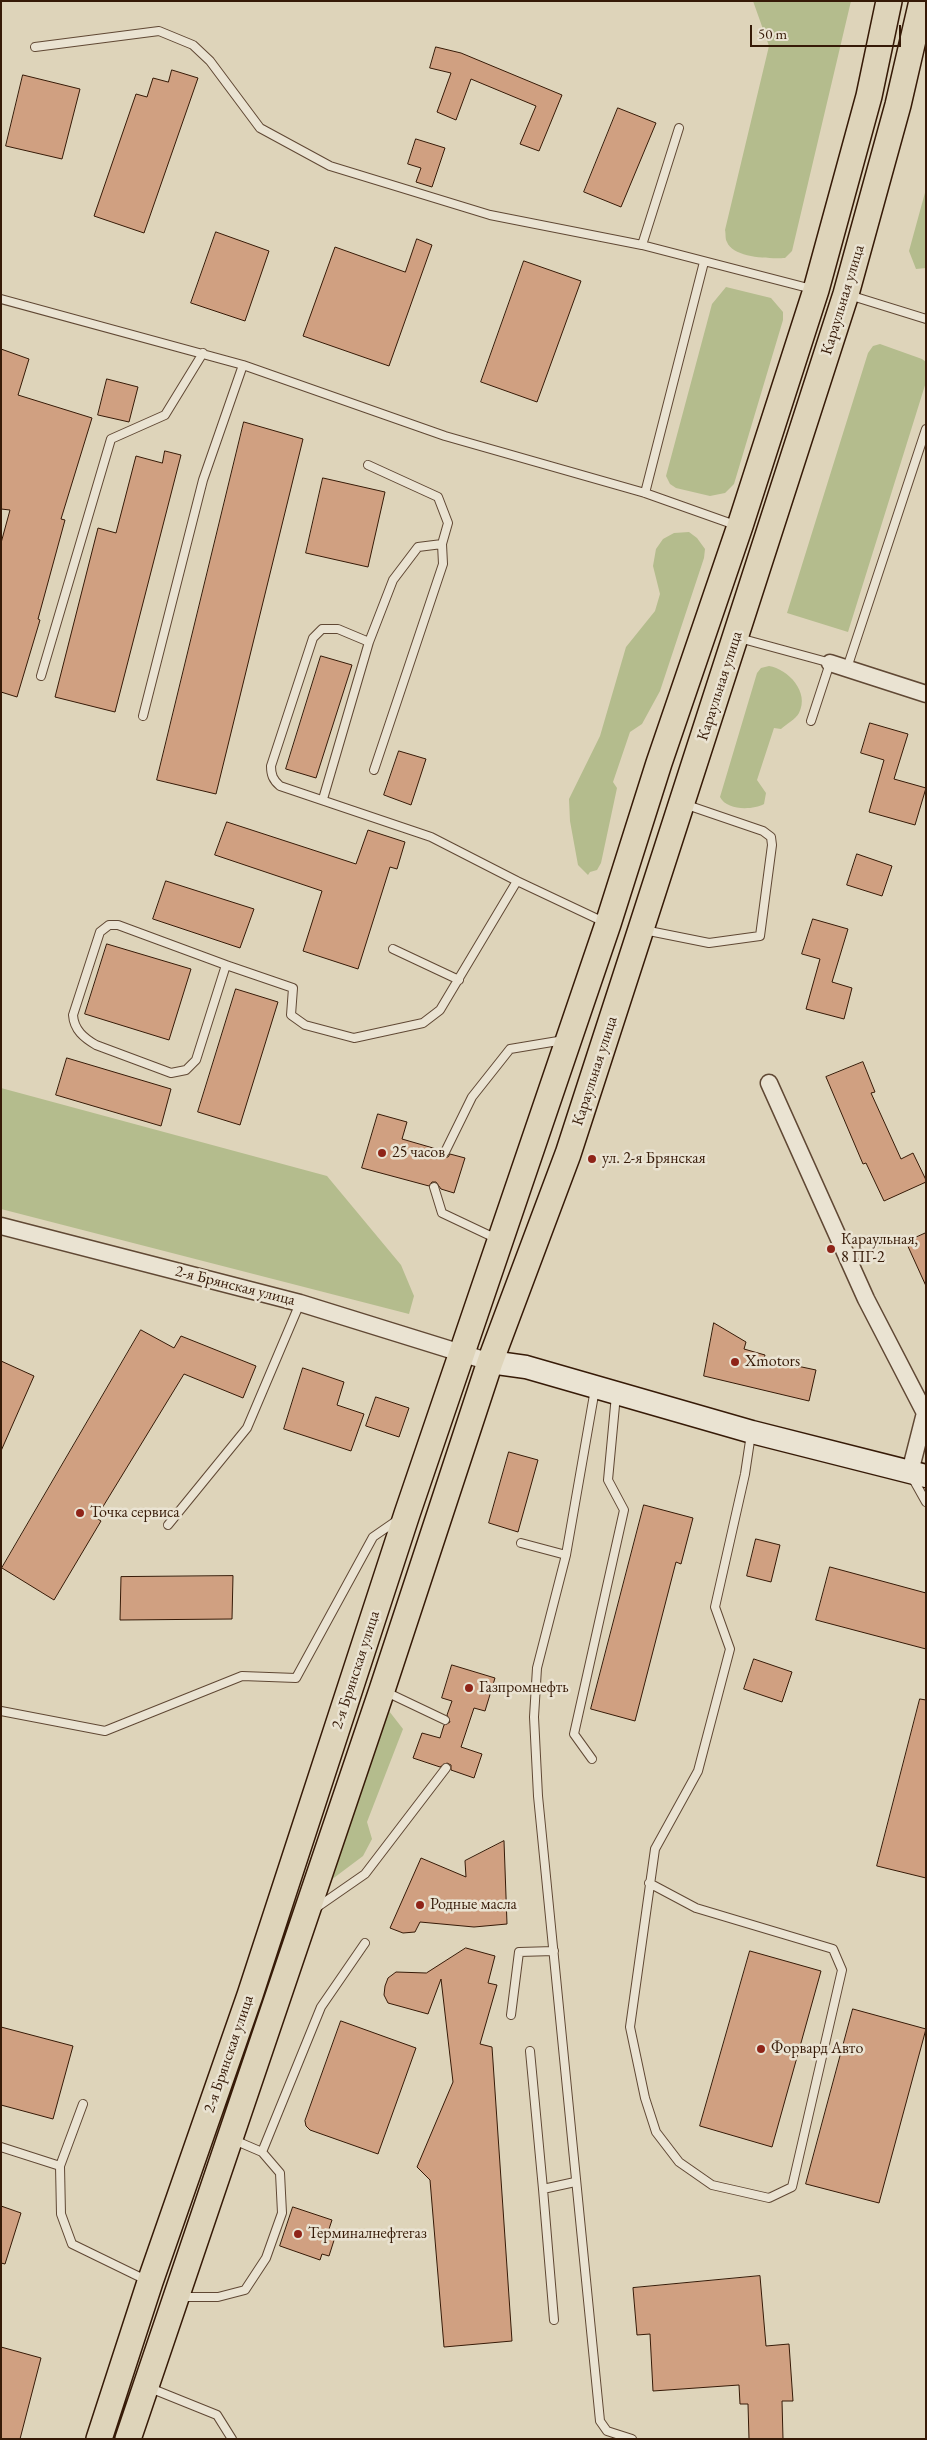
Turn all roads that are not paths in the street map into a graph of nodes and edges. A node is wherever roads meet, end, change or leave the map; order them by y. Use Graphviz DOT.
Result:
graph roads {
  1 [pos="889,1"];
  2 [pos="922,1"];
  3 [pos="35,47"];
  4 [pos="679,128"];
  5 [pos="642,245"];
  6 [pos="704,262"];
  7 [pos="816,290"];
  8 [pos="846,294"];
  9 [pos="1,299"];
  10 [pos="926,318"];
  11 [pos="203,353"];
  12 [pos="243,365"];
  13 [pos="926,429"];
  14 [pos="368,465"];
  15 [pos="645,493"];
  16 [pos="740,526"];
  17 [pos="442,544"];
  18 [pos="736,637"];
  19 [pos="369,642"];
  20 [pos="830,663"];
  21 [pos="848,669"];
  22 [pos="41,676"];
  23 [pos="926,694"];
  24 [pos="143,716"];
  25 [pos="811,721"];
  26 [pos="374,770"];
  27 [pos="323,799"];
  28 [pos="682,804"];
  29 [pos="517,881"];
  30 [pos="608,924"];
  31 [pos="641,930"];
  32 [pos="393,949"];
  33 [pos="226,965"];
  34 [pos="459,980"];
  35 [pos="569,1039"];
  36 [pos="768,1083"];
  37 [pos="445,1152"];
  38 [pos="434,1187"];
  39 [pos="1,1226"];
  40 [pos="501,1241"];
  41 [pos="300,1302"];
  42 [pos="462,1354"];
  43 [pos="490,1362"];
  44 [pos="606,1390"];
  45 [pos="752,1432"];
  46 [pos="918,1474"];
  47 [pos="926,1502"];
  48 [pos="407,1514"];
  49 [pos="168,1525"];
  50 [pos="521,1543"];
  51 [pos="566,1555"];
  52 [pos="382,1690"];
  53 [pos="1,1711"];
  54 [pos="445,1720"];
  55 [pos="592,1759"];
  56 [pos="446,1768"];
  57 [pos="650,1883"];
  58 [pos="306,1915"];
  59 [pos="365,1943"];
  60 [pos="554,1950"];
  61 [pos="512,2015"];
  62 [pos="530,2051"];
  63 [pos="83,2104"];
  64 [pos="231,2139"];
  65 [pos="1,2147"];
  66 [pos="262,2152"];
  67 [pos="60,2166"];
  68 [pos="575,2182"];
  69 [pos="544,2189"];
  70 [pos="150,2282"];
  71 [pos="177,2297"];
  72 [pos="554,2320"];
  73 [pos="146,2387"];
  74 [pos="99,2439"];
  75 [pos="128,2439"];
  76 [pos="232,2439"];
  77 [pos="632,2439"];
  1 -- 7 [label="main road, Караульная улица"];
  2 -- 8 [label="main road, Караульная улица"];
  3 -- 5 [label="lane"];
  4 -- 5 [label="lane"];
  5 -- 6 [label="lane"];
  6 -- 7 [label="lane"];
  6 -- 15 [label="lane"];
  7 -- 16 [label="main road, Караульная улица"];
  8 -- 10 [label="lane"];
  8 -- 18 [label="main road, Караульная улица"];
  9 -- 11 [label="lane"];
  11 -- 12 [label="lane"];
  11 -- 22 [label="lane"];
  12 -- 15 [label="lane"];
  12 -- 24 [label="lane"];
  13 -- 21 [label="lane"];
  14 -- 17 [label="lane"];
  15 -- 16 [label="lane"];
  16 -- 30 [label="main road, Караульная улица"];
  17 -- 19 [label="lane"];
  17 -- 26 [label="lane"];
  18 -- 20 [label="lane"];
  18 -- 28 [label="main road, Караульная улица"];
  19 -- 27 [label="lane"];
  19 -- 27 [label="lane"];
  20 -- 21 [label="lane"];
  20 -- 25 [label="lane"];
  21 -- 23 [label="street"];
  27 -- 29 [label="lane"];
  28 -- 31 [label="main road, Караульная улица"];
  28 -- 31 [label="lane"];
  29 -- 30 [label="lane"];
  29 -- 34 [label="lane"];
  30 -- 35 [label="main road, Караульная улица"];
  31 -- 43 [label="main road, Караульная улица"];
  32 -- 34 [label="lane"];
  33 -- 33 [label="lane"];
  33 -- 34 [label="lane"];
  35 -- 37 [label="lane"];
  35 -- 40 [label="main road, Караульная улица"];
  36 -- 46 [label="street"];
  38 -- 40 [label="lane"];
  39 -- 41 [label="street, 2-я Брянская улица"];
  40 -- 42 [label="main road, Караульная улица"];
  41 -- 42 [label="street, 2-я Брянская улица"];
  41 -- 49 [label="lane"];
  42 -- 43 [label="street"];
  42 -- 48 [label="main road, 2-я Брянская улица"];
  43 -- 44 [label="street"];
  43 -- 52 [label="main road, 2-я Брянская улица"];
  44 -- 45 [label="street"];
  44 -- 51 [label="lane"];
  44 -- 55 [label="lane"];
  45 -- 46 [label="street"];
  45 -- 57 [label="lane"];
  46 -- 47 [label="lane"];
  48 -- 53 [label="lane"];
  48 -- 70 [label="main road, 2-я Брянская улица"];
  50 -- 51 [label="lane"];
  51 -- 60 [label="lane"];
  52 -- 54 [label="lane"];
  52 -- 58 [label="main road, 2-я Брянская улица"];
  56 -- 58 [label="lane"];
  57 -- 57 [label="lane"];
  58 -- 64 [label="main road, 2-я Брянская улица"];
  59 -- 66 [label="lane"];
  60 -- 61 [label="lane"];
  60 -- 68 [label="lane"];
  62 -- 69 [label="lane"];
  63 -- 67 [label="lane"];
  64 -- 66 [label="lane"];
  64 -- 71 [label="main road, 2-я Брянская улица"];
  65 -- 67 [label="lane"];
  66 -- 71 [label="lane"];
  67 -- 70 [label="lane"];
  68 -- 69 [label="lane"];
  68 -- 77 [label="lane"];
  69 -- 72 [label="lane"];
  70 -- 74 [label="main road, 2-я Брянская улица"];
  71 -- 73 [label="main road, 2-я Брянская улица"];
  73 -- 75 [label="main road, 2-я Брянская улица"];
  73 -- 76 [label="lane"];
}
